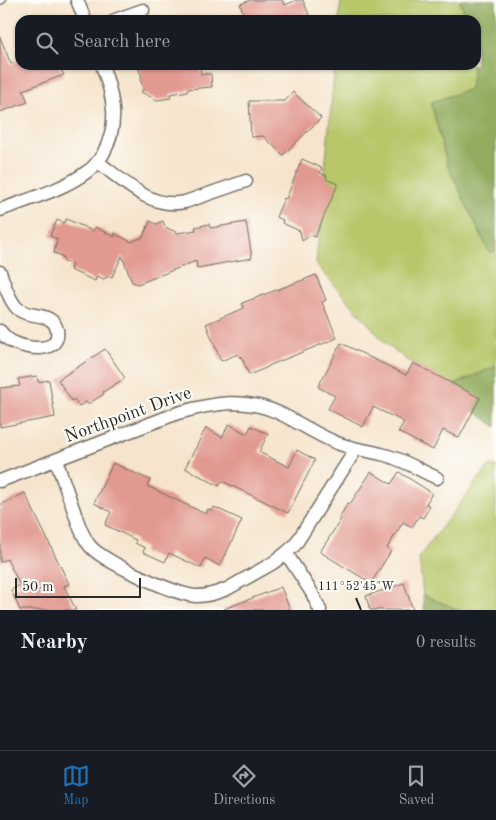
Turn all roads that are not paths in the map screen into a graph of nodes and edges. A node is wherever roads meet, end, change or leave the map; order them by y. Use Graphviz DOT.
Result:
graph roads {
  1 [pos="77,0"];
  2 [pos="143,10"];
  3 [pos="82,15"];
  4 [pos="128,15"];
  5 [pos="104,70"];
  6 [pos="98,162"];
  7 [pos="246,182"];
  8 [pos="0,210"];
  9 [pos="0,272"];
  10 [pos="0,331"];
  11 [pos="356,449"];
  12 [pos="56,460"];
  13 [pos="437,478"];
  14 [pos="0,481"];
  15 [pos="286,554"];
  16 [pos="320,610"];
  1 -- 3 [label="street"];
  2 -- 4 [label="street"];
  5 -- 6 [label="street"];
  6 -- 7 [label="street"];
  6 -- 8 [label="street"];
  9 -- 10 [label="street"];
  11 -- 12 [label="street, Northpoint Drive"];
  11 -- 13 [label="street, Northpoint Drive"];
  11 -- 15 [label="street"];
  12 -- 14 [label="street, Northpoint Drive"];
  12 -- 15 [label="street"];
  15 -- 16 [label="street"];
}
